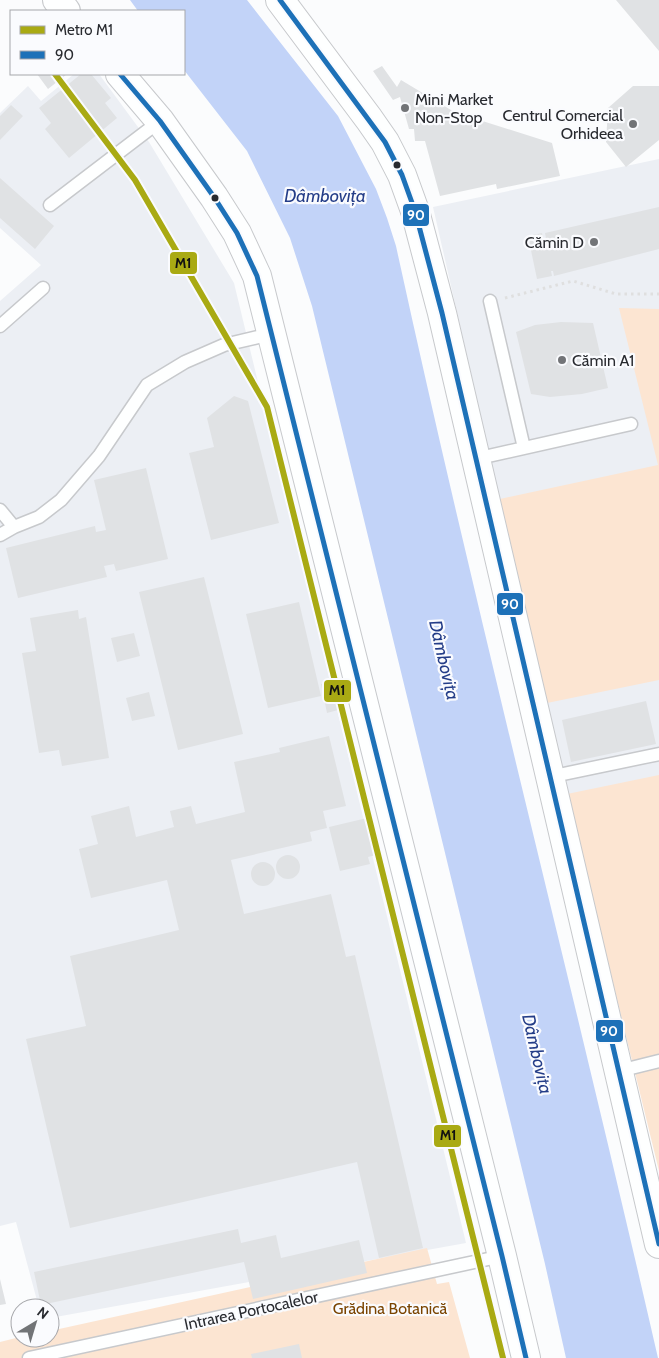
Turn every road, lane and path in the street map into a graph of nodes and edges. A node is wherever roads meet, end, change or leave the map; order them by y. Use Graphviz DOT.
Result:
graph roads {
  1 [pos="57,0"];
  2 [pos="280,0"];
  3 [pos="65,10"];
  4 [pos="121,75"];
  5 [pos="160,121"];
  6 [pos="50,205"];
  7 [pos="43,288"];
  8 [pos="659,294"];
  9 [pos="490,301"];
  10 [pos="0,326"];
  11 [pos="271,334"];
  12 [pos="631,424"];
  13 [pos="524,448"];
  14 [pos="475,459"];
  15 [pos="0,510"];
  16 [pos="14,527"];
  17 [pos="0,535"];
  18 [pos="659,754"];
  19 [pos="549,777"];
  20 [pos="659,1061"];
  21 [pos="618,1072"];
  22 [pos="659,1244"];
  23 [pos="502,1256"];
  24 [pos="29,1358"];
  25 [pos="526,1358"];
  1 -- 3 [label="main road"];
  2 -- 14 [label="main road"];
  4 -- 5 [label="main road"];
  5 -- 6 [label="lane"];
  5 -- 11 [label="main road"];
  7 -- 10 [label="lane"];
  8 -- 9 [label="path"];
  9 -- 13 [label="lane"];
  11 -- 16 [label="lane"];
  11 -- 23 [label="main road"];
  12 -- 13 [label="lane"];
  13 -- 14 [label="lane"];
  14 -- 19 [label="main road"];
  15 -- 16 [label="lane"];
  16 -- 17 [label="lane"];
  18 -- 19 [label="lane"];
  19 -- 21 [label="main road"];
  20 -- 21 [label="lane"];
  21 -- 22 [label="main road"];
  23 -- 24 [label="lane, Intrarea Portocalelor"];
  23 -- 25 [label="main road"];
}
